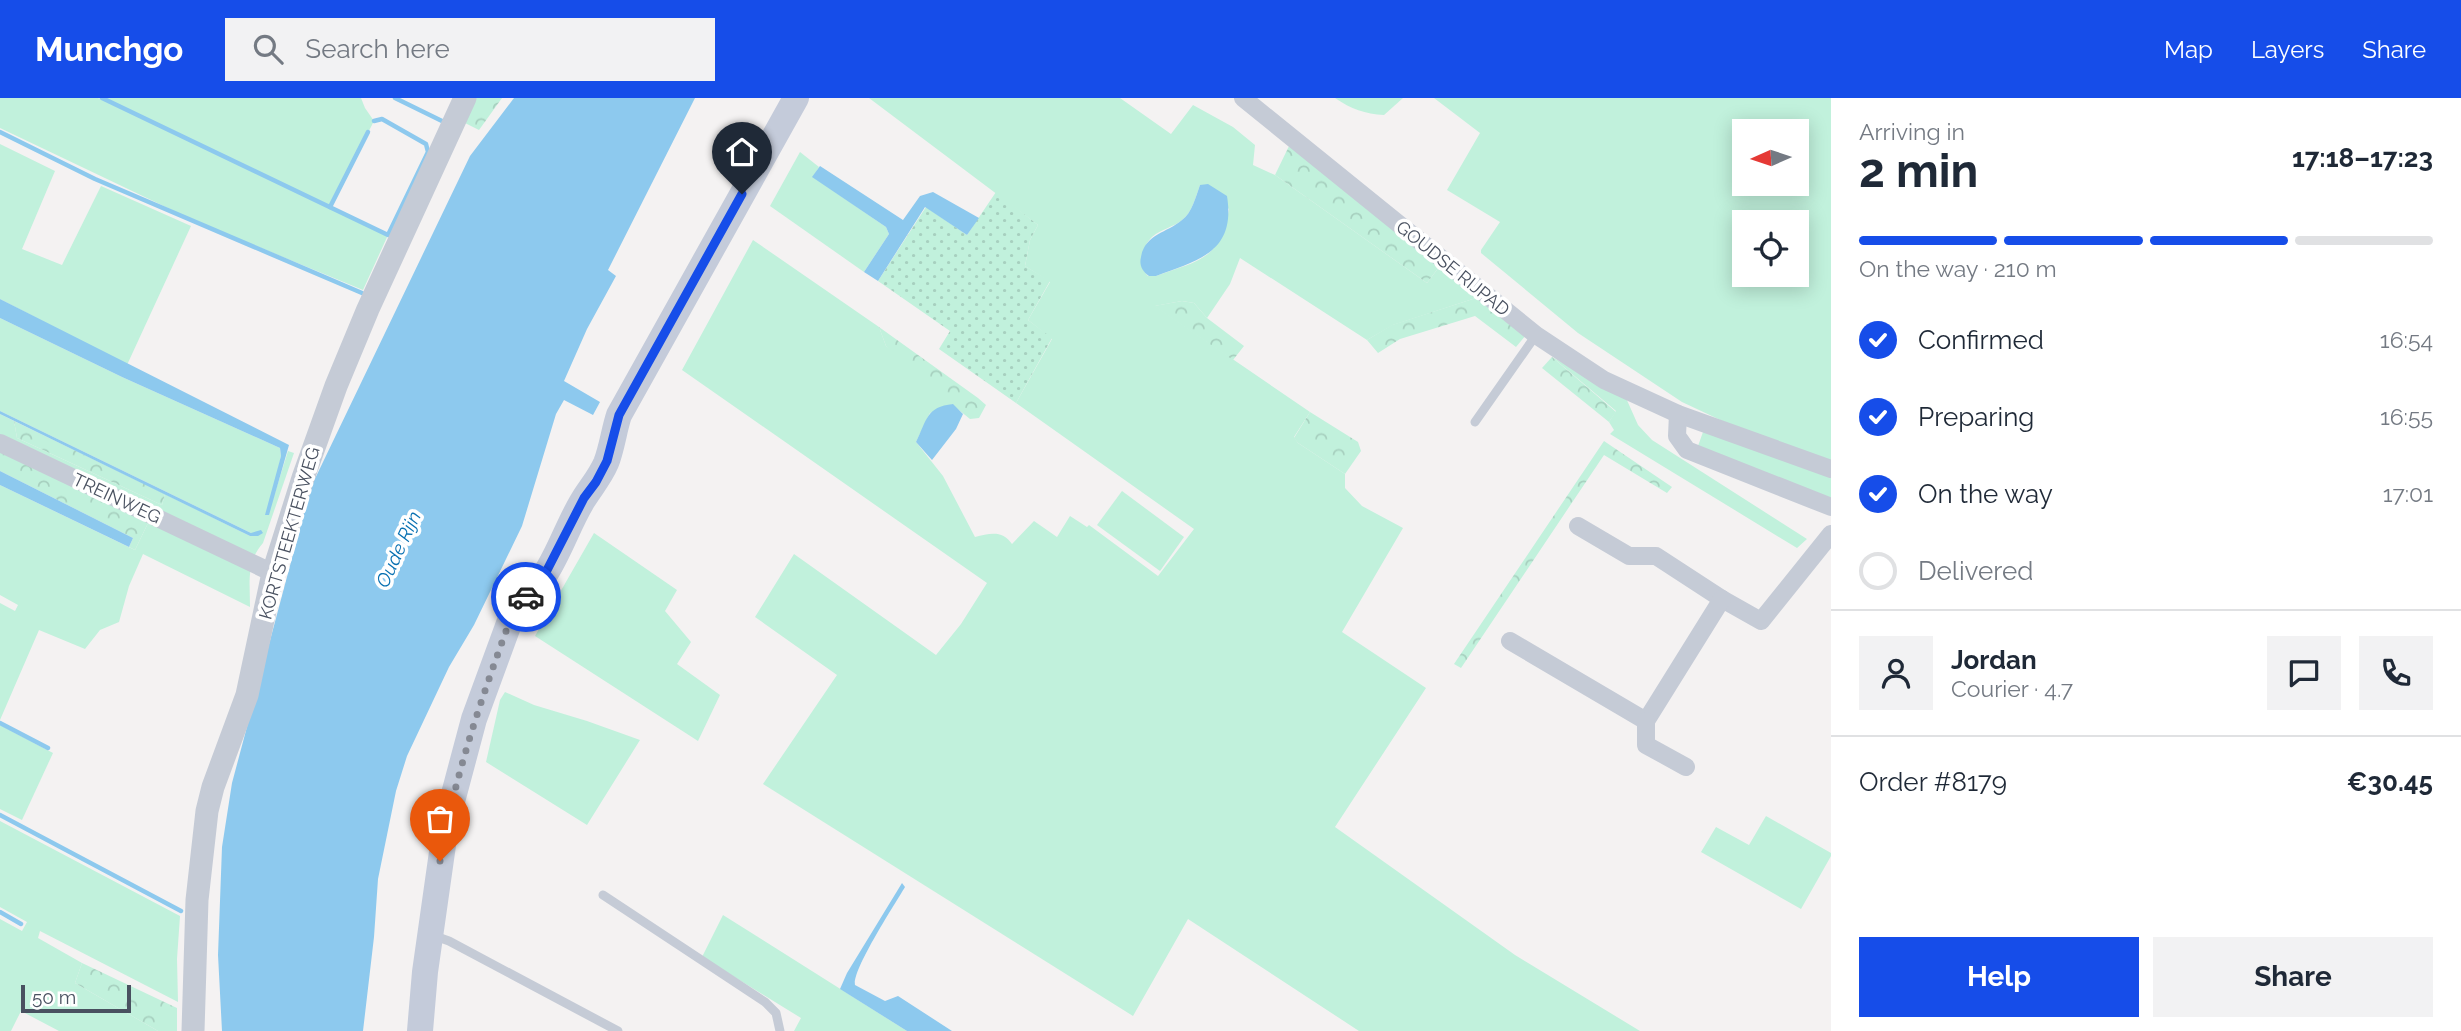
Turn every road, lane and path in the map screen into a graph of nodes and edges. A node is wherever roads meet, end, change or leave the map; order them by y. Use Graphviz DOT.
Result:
graph roads {
  1 [pos="465,98"];
  2 [pos="796,98"];
  3 [pos="1243,98"];
  4 [pos="1536,335"];
  5 [pos="1678,414"];
  6 [pos="1475,422"];
  7 [pos="0,443"];
  8 [pos="1831,469"];
  9 [pos="1831,507"];
  10 [pos="1578,526"];
  11 [pos="1831,534"];
  12 [pos="273,573"];
  13 [pos="1721,599"];
  14 [pos="1510,640"];
  15 [pos="1646,721"];
  16 [pos="1686,767"];
  17 [pos="603,895"];
  18 [pos="430,935"];
  19 [pos="421,1029"];
  20 [pos="193,1031"];
  21 [pos="618,1031"];
  22 [pos="780,1031"];
  1 -- 12 [label="street, KORTSTEEKTERWEG"];
  2 -- 18 [label="main road"];
  3 -- 4 [label="street, GOUDSE RIJPAD"];
  4 -- 5 [label="street, GOUDSE RIJPAD"];
  4 -- 6 [label="lane"];
  5 -- 8 [label="street, GOUDSE RIJPAD"];
  5 -- 9 [label="street"];
  7 -- 12 [label="street, TREINWEG"];
  10 -- 13 [label="street"];
  11 -- 13 [label="street"];
  12 -- 20 [label="street, KORTSTEEKTERWEG"];
  13 -- 15 [label="street"];
  14 -- 15 [label="street"];
  15 -- 16 [label="street"];
  17 -- 22 [label="lane"];
  18 -- 19 [label="main road"];
  18 -- 21 [label="lane"];
}
